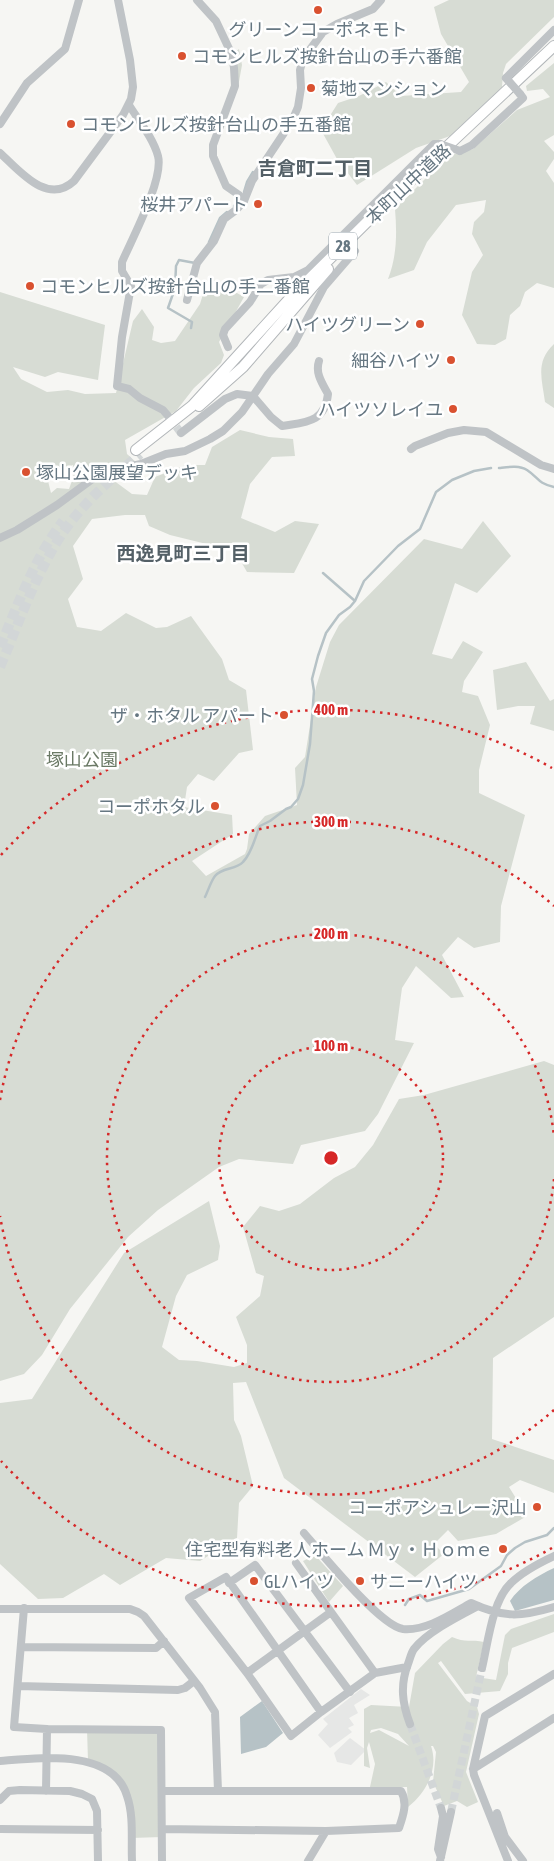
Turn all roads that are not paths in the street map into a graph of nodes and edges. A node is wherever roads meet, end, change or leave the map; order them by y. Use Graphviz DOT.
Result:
graph roads {
  1 [pos="79,0"];
  2 [pos="118,0"];
  3 [pos="197,0"];
  4 [pos="382,0"];
  5 [pos="554,30"];
  6 [pos="554,46"];
  7 [pos="554,52"];
  8 [pos="129,105"];
  9 [pos="0,124"];
  10 [pos="0,153"];
  11 [pos="244,201"];
  12 [pos="355,250"];
  13 [pos="187,300"];
  14 [pos="228,347"];
  15 [pos="319,361"];
  16 [pos="253,396"];
  17 [pos="169,418"];
  18 [pos="181,433"];
  19 [pos="411,449"];
  20 [pos="554,469"];
  21 [pos="0,538"];
  22 [pos="304,1534"];
  23 [pos="554,1556"];
  24 [pos="296,1563"];
  25 [pos="229,1582"];
  26 [pos="478,1606"];
  27 [pos="554,1607"];
  28 [pos="24,1608"];
  29 [pos="0,1609"];
  30 [pos="331,1612"];
  31 [pos="496,1612"];
  32 [pos="306,1631"];
  33 [pos="164,1641"];
  34 [pos="21,1647"];
  35 [pos="278,1650"];
  36 [pos="407,1667"];
  37 [pos="482,1668"];
  38 [pos="247,1673"];
  39 [pos="375,1673"];
  40 [pos="554,1674"];
  41 [pos="194,1681"];
  42 [pos="18,1686"];
  43 [pos="350,1692"];
  44 [pos="321,1712"];
  45 [pos="553,1722"];
  46 [pos="410,1724"];
  47 [pos="47,1729"];
  48 [pos="46,1759"];
  49 [pos="0,1762"];
  50 [pos="473,1769"];
  51 [pos="162,1790"];
  52 [pos="46,1791"];
  53 [pos="218,1791"];
  54 [pos="0,1800"];
  55 [pos="441,1808"];
  56 [pos="451,1812"];
  57 [pos="497,1813"];
  58 [pos="0,1829"];
  59 [pos="162,1829"];
  60 [pos="98,1830"];
  61 [pos="326,1830"];
  62 [pos="441,1859"];
  63 [pos="98,1861"];
  64 [pos="132,1861"];
  65 [pos="162,1861"];
  66 [pos="308,1861"];
  67 [pos="508,1861"];
  68 [pos="523,1861"];
  1 -- 9 [label="street"];
  2 -- 8 [label="street"];
  3 -- 11 [label="street"];
  4 -- 11 [label="street"];
  5 -- 14 [label="street, bridge"];
  6 -- 7 [label="highway, 本町山中道路 / 28"];
  8 -- 10 [label="street"];
  8 -- 17 [label="street"];
  11 -- 13 [label="street"];
  12 -- 16 [label="street"];
  15 -- 16 [label="street"];
  16 -- 18 [label="street"];
  16 -- 21 [label="street"];
  19 -- 20 [label="street"];
  22 -- 26 [label="street"];
  23 -- 31 [label="street"];
  24 -- 30 [label="street"];
  25 -- 32 [label="street"];
  25 -- 35 [label="street"];
  25 -- 38 [label="street"];
  26 -- 31 [label="street"];
  26 -- 36 [label="street"];
  27 -- 31 [label="street"];
  28 -- 29 [label="street"];
  28 -- 33 [label="street"];
  28 -- 34 [label="street"];
  30 -- 32 [label="street"];
  30 -- 39 [label="street"];
  31 -- 37 [label="street"];
  32 -- 35 [label="street"];
  32 -- 43 [label="street"];
  33 -- 34 [label="street"];
  33 -- 41 [label="street"];
  34 -- 42 [label="street"];
  35 -- 38 [label="street"];
  35 -- 44 [label="street"];
  36 -- 39 [label="street"];
  36 -- 46 [label="street"];
  38 -- 44 [label="street"];
  39 -- 43 [label="street"];
  40 -- 50 [label="street"];
  41 -- 42 [label="street"];
  41 -- 53 [label="street"];
  42 -- 47 [label="street"];
  43 -- 44 [label="street"];
  45 -- 50 [label="street"];
  47 -- 48 [label="street"];
  47 -- 51 [label="street"];
  48 -- 49 [label="street"];
  48 -- 52 [label="street"];
  48 -- 64 [label="street"];
  50 -- 67 [label="street"];
  51 -- 53 [label="street"];
  51 -- 59 [label="street"];
  52 -- 54 [label="street"];
  52 -- 60 [label="street"];
  53 -- 61 [label="street"];
  55 -- 62 [label="street"];
  56 -- 62 [label="street"];
  57 -- 68 [label="street"];
  58 -- 60 [label="street"];
  59 -- 61 [label="street"];
  59 -- 65 [label="street"];
  60 -- 63 [label="street"];
  61 -- 66 [label="street"];
}
